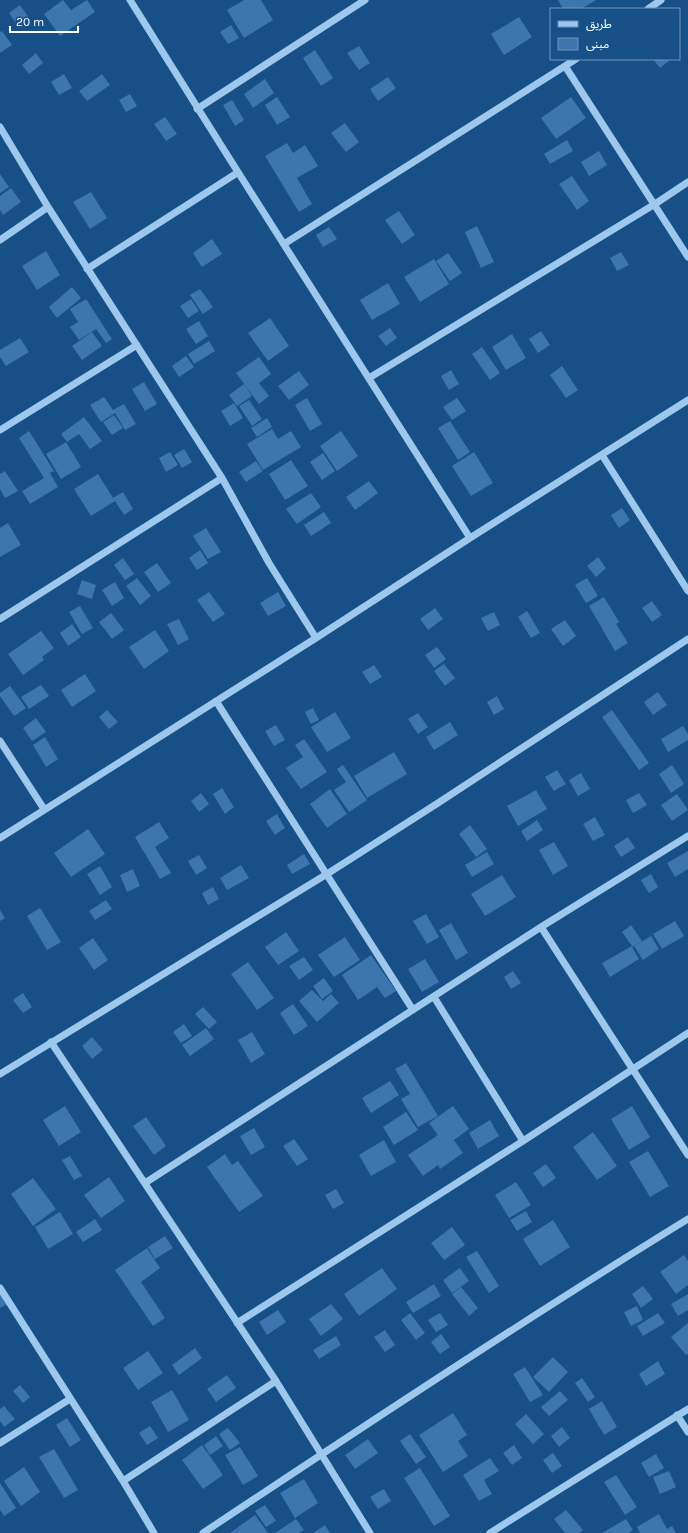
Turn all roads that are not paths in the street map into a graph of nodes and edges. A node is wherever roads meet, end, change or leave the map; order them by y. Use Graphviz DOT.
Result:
graph roads {
  1 [pos="130,0"];
  2 [pos="365,0"];
  3 [pos="661,0"];
  4 [pos="649,8"];
  5 [pos="574,60"];
  6 [pos="565,66"];
  7 [pos="197,109"];
  8 [pos="0,127"];
  9 [pos="237,173"];
  10 [pos="688,182"];
  11 [pos="655,204"];
  12 [pos="48,207"];
  13 [pos="0,240"];
  14 [pos="284,244"];
  15 [pos="688,257"];
  16 [pos="88,269"];
  17 [pos="137,345"];
  18 [pos="369,378"];
  19 [pos="688,400"];
  20 [pos="0,430"];
  21 [pos="602,454"];
  22 [pos="222,478"];
  23 [pos="470,538"];
  24 [pos="688,591"];
  25 [pos="0,618"];
  26 [pos="316,638"];
  27 [pos="688,639"];
  28 [pos="216,701"];
  29 [pos="0,741"];
  30 [pos="44,809"];
  31 [pos="688,836"];
  32 [pos="0,838"];
  33 [pos="327,874"];
  34 [pos="541,927"];
  35 [pos="434,997"];
  36 [pos="413,1010"];
  37 [pos="688,1033"];
  38 [pos="51,1042"];
  39 [pos="633,1068"];
  40 [pos="0,1074"];
  41 [pos="523,1140"];
  42 [pos="688,1155"];
  43 [pos="145,1183"];
  44 [pos="688,1219"];
  45 [pos="0,1288"];
  46 [pos="237,1323"];
  47 [pos="276,1381"];
  48 [pos="70,1399"];
  49 [pos="688,1409"];
  50 [pos="677,1415"];
  51 [pos="688,1432"];
  52 [pos="0,1443"];
  53 [pos="321,1454"];
  54 [pos="123,1480"];
  55 [pos="154,1533"];
  56 [pos="203,1533"];
  57 [pos="370,1533"];
  58 [pos="490,1533"];
  1 -- 7 [label="street"];
  2 -- 7 [label="street"];
  3 -- 4 [label="street"];
  5 -- 6 [label="street"];
  6 -- 11 [label="street"];
  6 -- 14 [label="street"];
  7 -- 9 [label="street"];
  8 -- 12 [label="street"];
  9 -- 14 [label="street"];
  9 -- 16 [label="street"];
  10 -- 11 [label="street"];
  11 -- 15 [label="street"];
  11 -- 18 [label="street"];
  12 -- 13 [label="street"];
  12 -- 16 [label="street"];
  14 -- 18 [label="street"];
  16 -- 17 [label="street"];
  17 -- 20 [label="street"];
  17 -- 22 [label="street"];
  18 -- 23 [label="street"];
  19 -- 21 [label="street"];
  21 -- 23 [label="street"];
  21 -- 24 [label="street"];
  22 -- 25 [label="street"];
  22 -- 26 [label="street"];
  23 -- 26 [label="street"];
  26 -- 28 [label="street"];
  27 -- 33 [label="street"];
  28 -- 30 [label="street"];
  28 -- 33 [label="street"];
  29 -- 30 [label="street"];
  30 -- 32 [label="street"];
  31 -- 34 [label="street"];
  33 -- 36 [label="street"];
  33 -- 38 [label="street"];
  34 -- 35 [label="street"];
  34 -- 39 [label="street"];
  35 -- 36 [label="street"];
  35 -- 41 [label="street"];
  36 -- 43 [label="street"];
  37 -- 39 [label="street"];
  38 -- 40 [label="street"];
  38 -- 43 [label="street"];
  39 -- 41 [label="street"];
  39 -- 42 [label="street"];
  41 -- 46 [label="street"];
  43 -- 46 [label="street"];
  44 -- 53 [label="street"];
  45 -- 48 [label="street"];
  46 -- 47 [label="street"];
  47 -- 53 [label="street"];
  47 -- 54 [label="street"];
  48 -- 52 [label="street"];
  48 -- 54 [label="street"];
  49 -- 50 [label="street"];
  50 -- 51 [label="street"];
  50 -- 58 [label="street"];
  53 -- 56 [label="street"];
  53 -- 57 [label="street"];
  54 -- 55 [label="street"];
}
